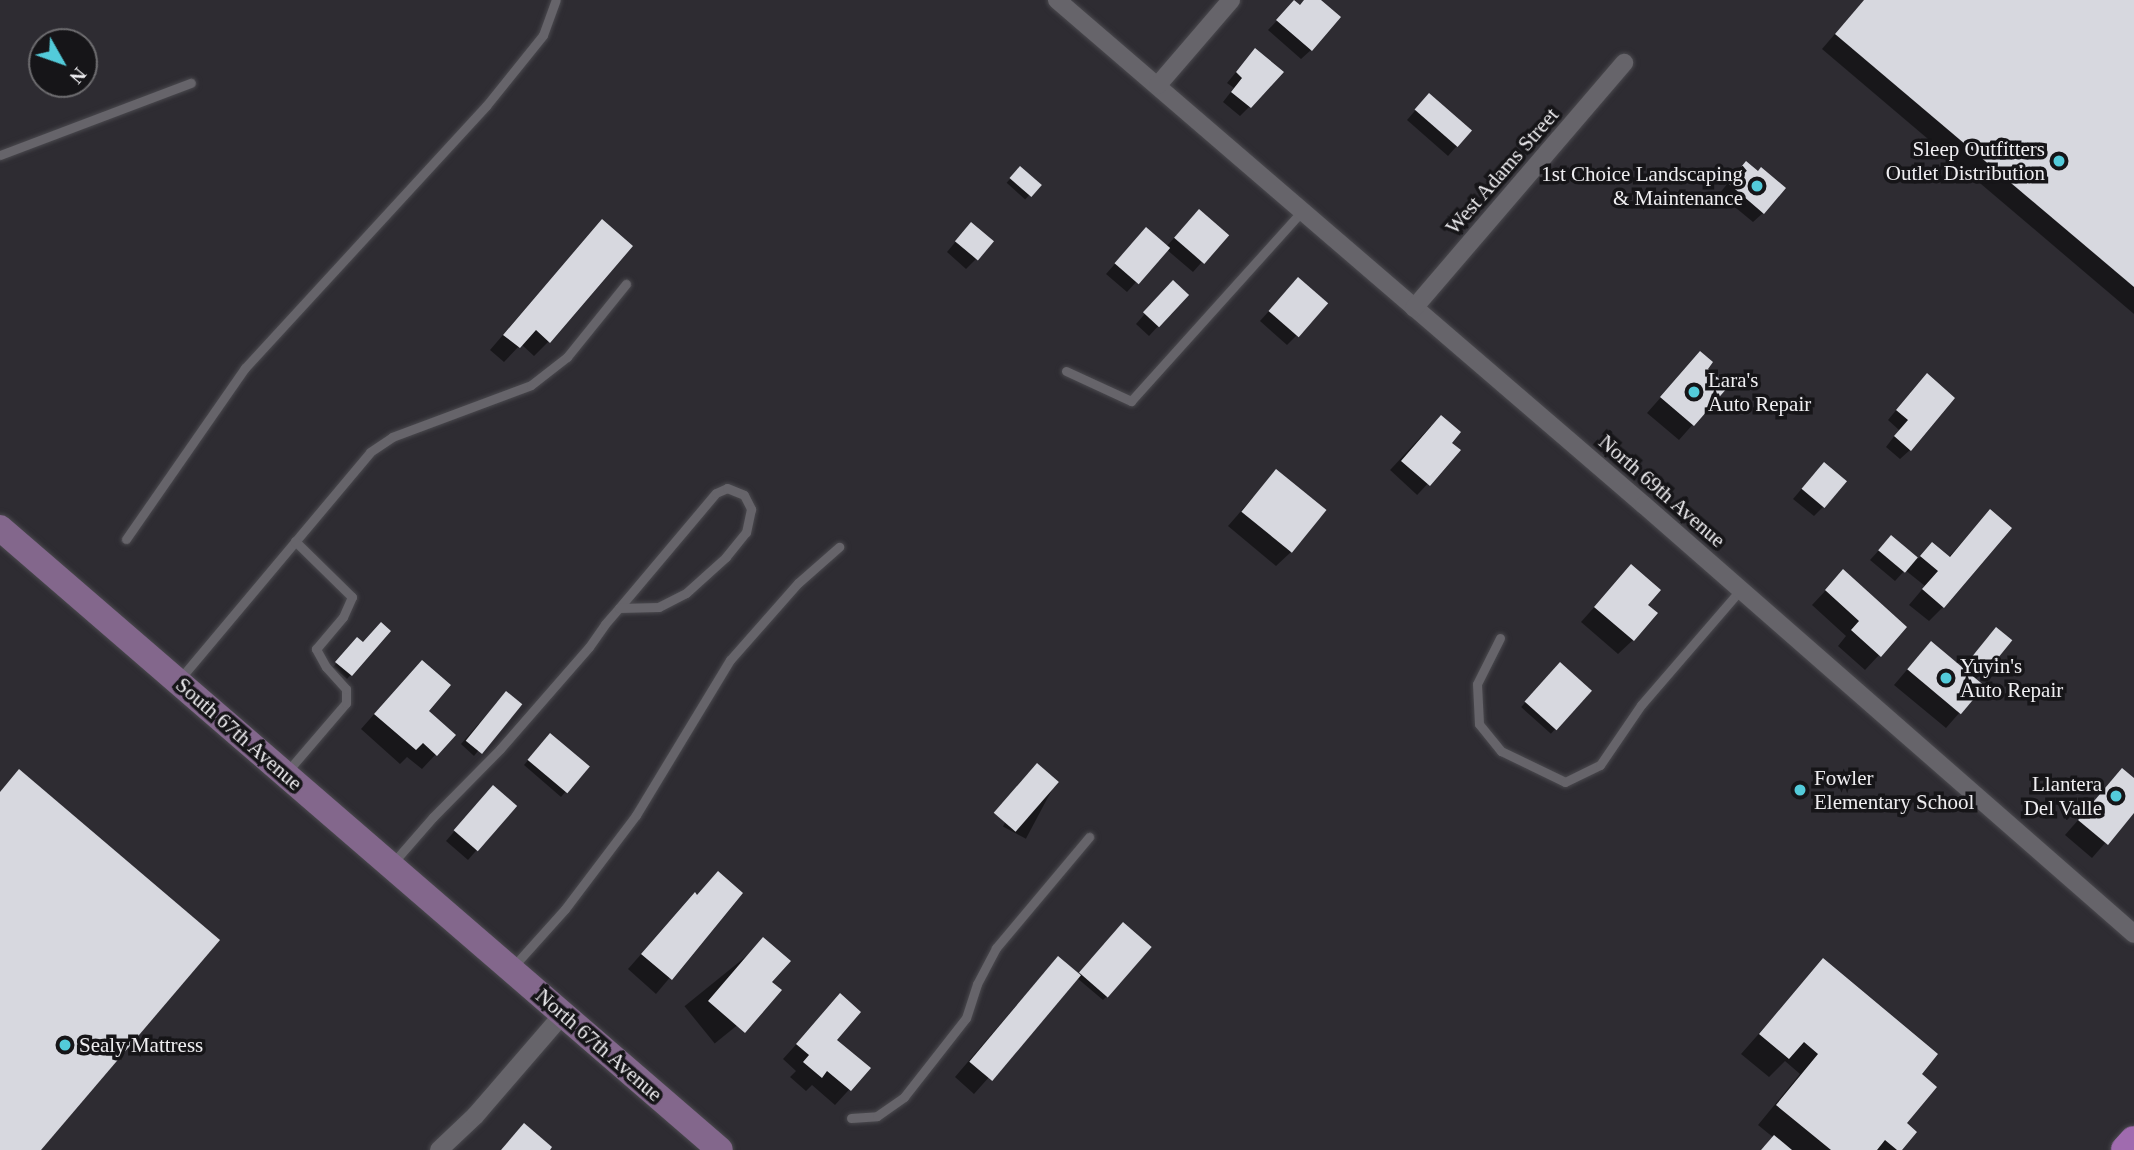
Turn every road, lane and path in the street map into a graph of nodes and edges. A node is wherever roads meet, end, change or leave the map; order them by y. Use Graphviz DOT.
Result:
graph roads {
  1 [pos="556,0"];
  2 [pos="1057,0"];
  3 [pos="1231,0"];
  4 [pos="1625,63"];
  5 [pos="191,83"];
  6 [pos="1158,85"];
  7 [pos="0,155"];
  8 [pos="1301,211"];
  9 [pos="626,284"];
  10 [pos="1414,308"];
  11 [pos="1066,372"];
  12 [pos="0,528"];
  13 [pos="126,539"];
  14 [pos="295,541"];
  15 [pos="839,547"];
  16 [pos="1741,589"];
  17 [pos="619,608"];
  18 [pos="1500,638"];
  19 [pos="178,681"];
  20 [pos="285,774"];
  21 [pos="1089,837"];
  22 [pos="390,866"];
  23 [pos="2134,934"];
  24 [pos="477,940"];
  25 [pos="511,969"];
  26 [pos="563,1014"];
  27 [pos="851,1118"];
  28 [pos="2134,1140"];
  29 [pos="439,1150"];
  30 [pos="720,1150"];
  31 [pos="2126,1150"];
  1 -- 13 [label="lane"];
  2 -- 6 [label="street, North 69th Avenue"];
  3 -- 6 [label="street"];
  4 -- 10 [label="street, West Adams Street"];
  5 -- 7 [label="lane"];
  6 -- 8 [label="street, North 69th Avenue"];
  8 -- 10 [label="street, North 69th Avenue"];
  8 -- 11 [label="lane"];
  9 -- 14 [label="lane"];
  10 -- 16 [label="street, North 69th Avenue"];
  12 -- 19 [label="main road, South 67th Avenue"];
  14 -- 19 [label="lane"];
  14 -- 20 [label="lane"];
  15 -- 25 [label="lane"];
  16 -- 18 [label="lane"];
  16 -- 23 [label="street, North 69th Avenue"];
  17 -- 17 [label="lane"];
  17 -- 22 [label="lane"];
  19 -- 20 [label="main road, South 67th Avenue"];
  20 -- 22 [label="main road, South 67th Avenue"];
  21 -- 27 [label="lane"];
  22 -- 24 [label="main road, South 67th Avenue"];
  24 -- 25 [label="main road, North 67th Avenue"];
  25 -- 26 [label="main road, North 67th Avenue"];
  26 -- 29 [label="street"];
  26 -- 30 [label="main road, North 67th Avenue"];
  28 -- 31 [label="main road"];
}
